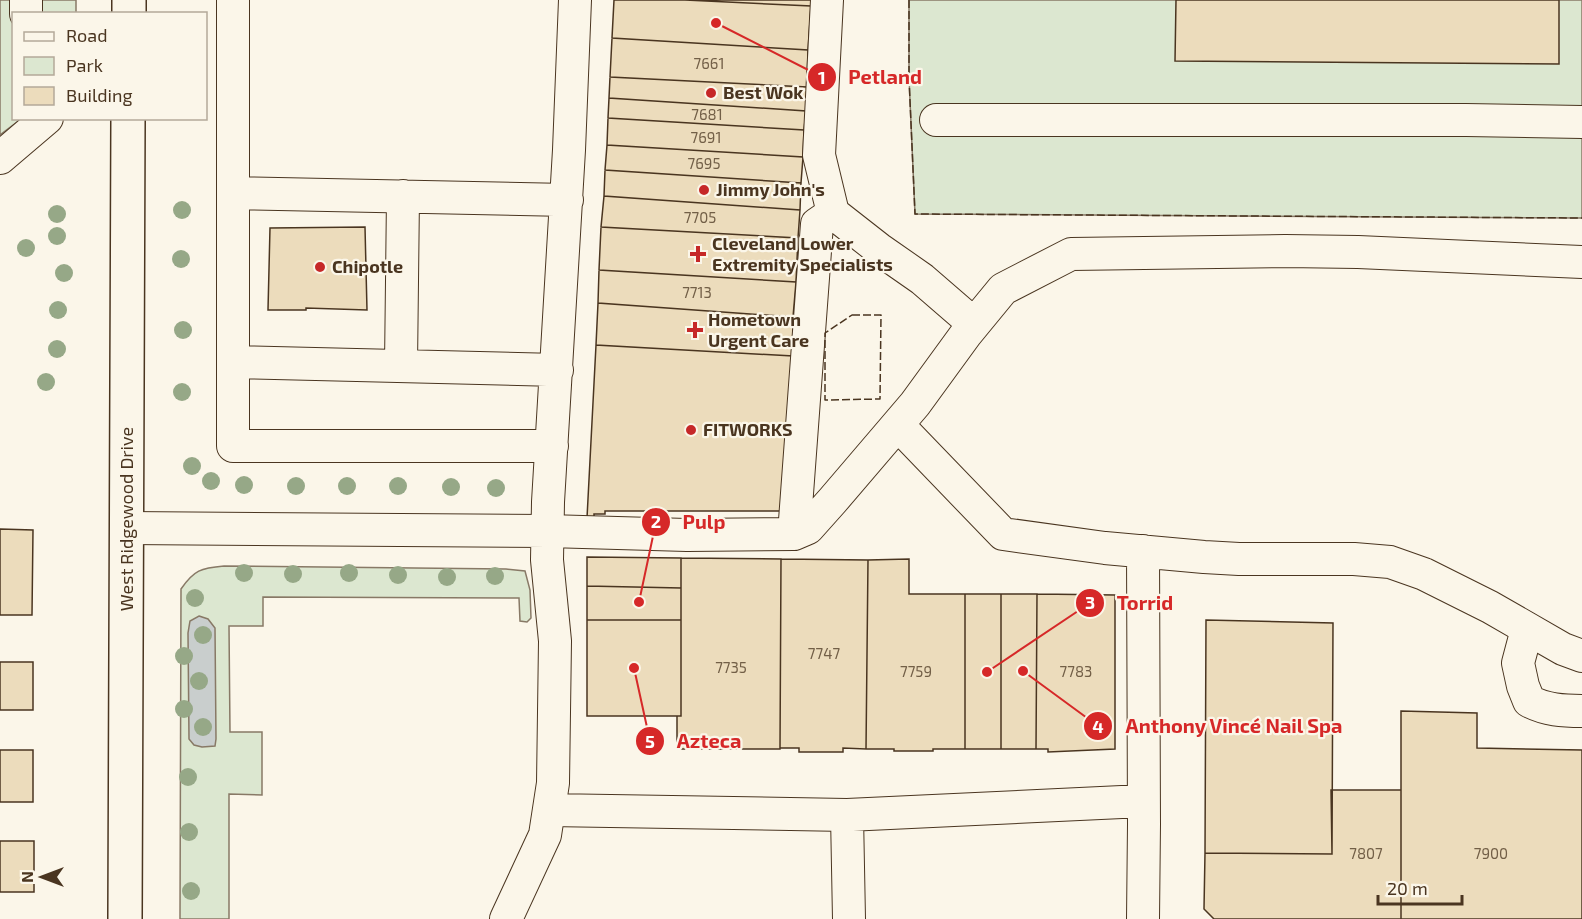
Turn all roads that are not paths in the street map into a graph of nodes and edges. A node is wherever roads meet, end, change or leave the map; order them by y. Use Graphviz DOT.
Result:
graph roads {
  1 [pos="233,0"];
  2 [pos="575,0"];
  3 [pos="827,0"];
  4 [pos="128,120"];
  5 [pos="936,120"];
  6 [pos="38,122"];
  7 [pos="1582,122"];
  8 [pos="0,158"];
  9 [pos="233,193"];
  10 [pos="403,196"];
  11 [pos="567,200"];
  12 [pos="833,213"];
  13 [pos="1582,262"];
  14 [pos="974,324"];
  15 [pos="234,362"];
  16 [pos="401,366"];
  17 [pos="557,370"];
  18 [pos="898,424"];
  19 [pos="552,446"];
  20 [pos="127,528"];
  21 [pos="548,531"];
  22 [pos="794,534"];
  23 [pos="1143,550"];
  24 [pos="1527,629"];
  25 [pos="1582,656"];
  26 [pos="1582,711"];
  27 [pos="1143,801"];
  28 [pos="549,810"];
  29 [pos="848,814"];
  30 [pos="125,919"];
  31 [pos="506,919"];
  32 [pos="849,919"];
  33 [pos="1143,919"];
  1 -- 9 [label="street"];
  2 -- 11 [label="street"];
  3 -- 12 [label="street"];
  4 -- 20 [label="main road, West Ridgewood Drive"];
  5 -- 7 [label="street"];
  6 -- 8 [label="street"];
  9 -- 10 [label="street"];
  9 -- 15 [label="street"];
  10 -- 11 [label="street"];
  10 -- 16 [label="street"];
  11 -- 17 [label="street"];
  12 -- 14 [label="street"];
  12 -- 22 [label="street"];
  13 -- 14 [label="street"];
  14 -- 18 [label="street"];
  15 -- 16 [label="street"];
  15 -- 19 [label="street"];
  16 -- 17 [label="street"];
  17 -- 19 [label="street"];
  18 -- 22 [label="street"];
  18 -- 23 [label="street"];
  19 -- 21 [label="street"];
  20 -- 21 [label="street"];
  20 -- 30 [label="main road, West Ridgewood Drive"];
  21 -- 22 [label="street"];
  21 -- 28 [label="street"];
  23 -- 24 [label="street"];
  23 -- 27 [label="street"];
  24 -- 25 [label="street"];
  24 -- 26 [label="street"];
  27 -- 29 [label="street"];
  27 -- 33 [label="street"];
  28 -- 29 [label="street"];
  28 -- 31 [label="street"];
  29 -- 32 [label="street"];
}
